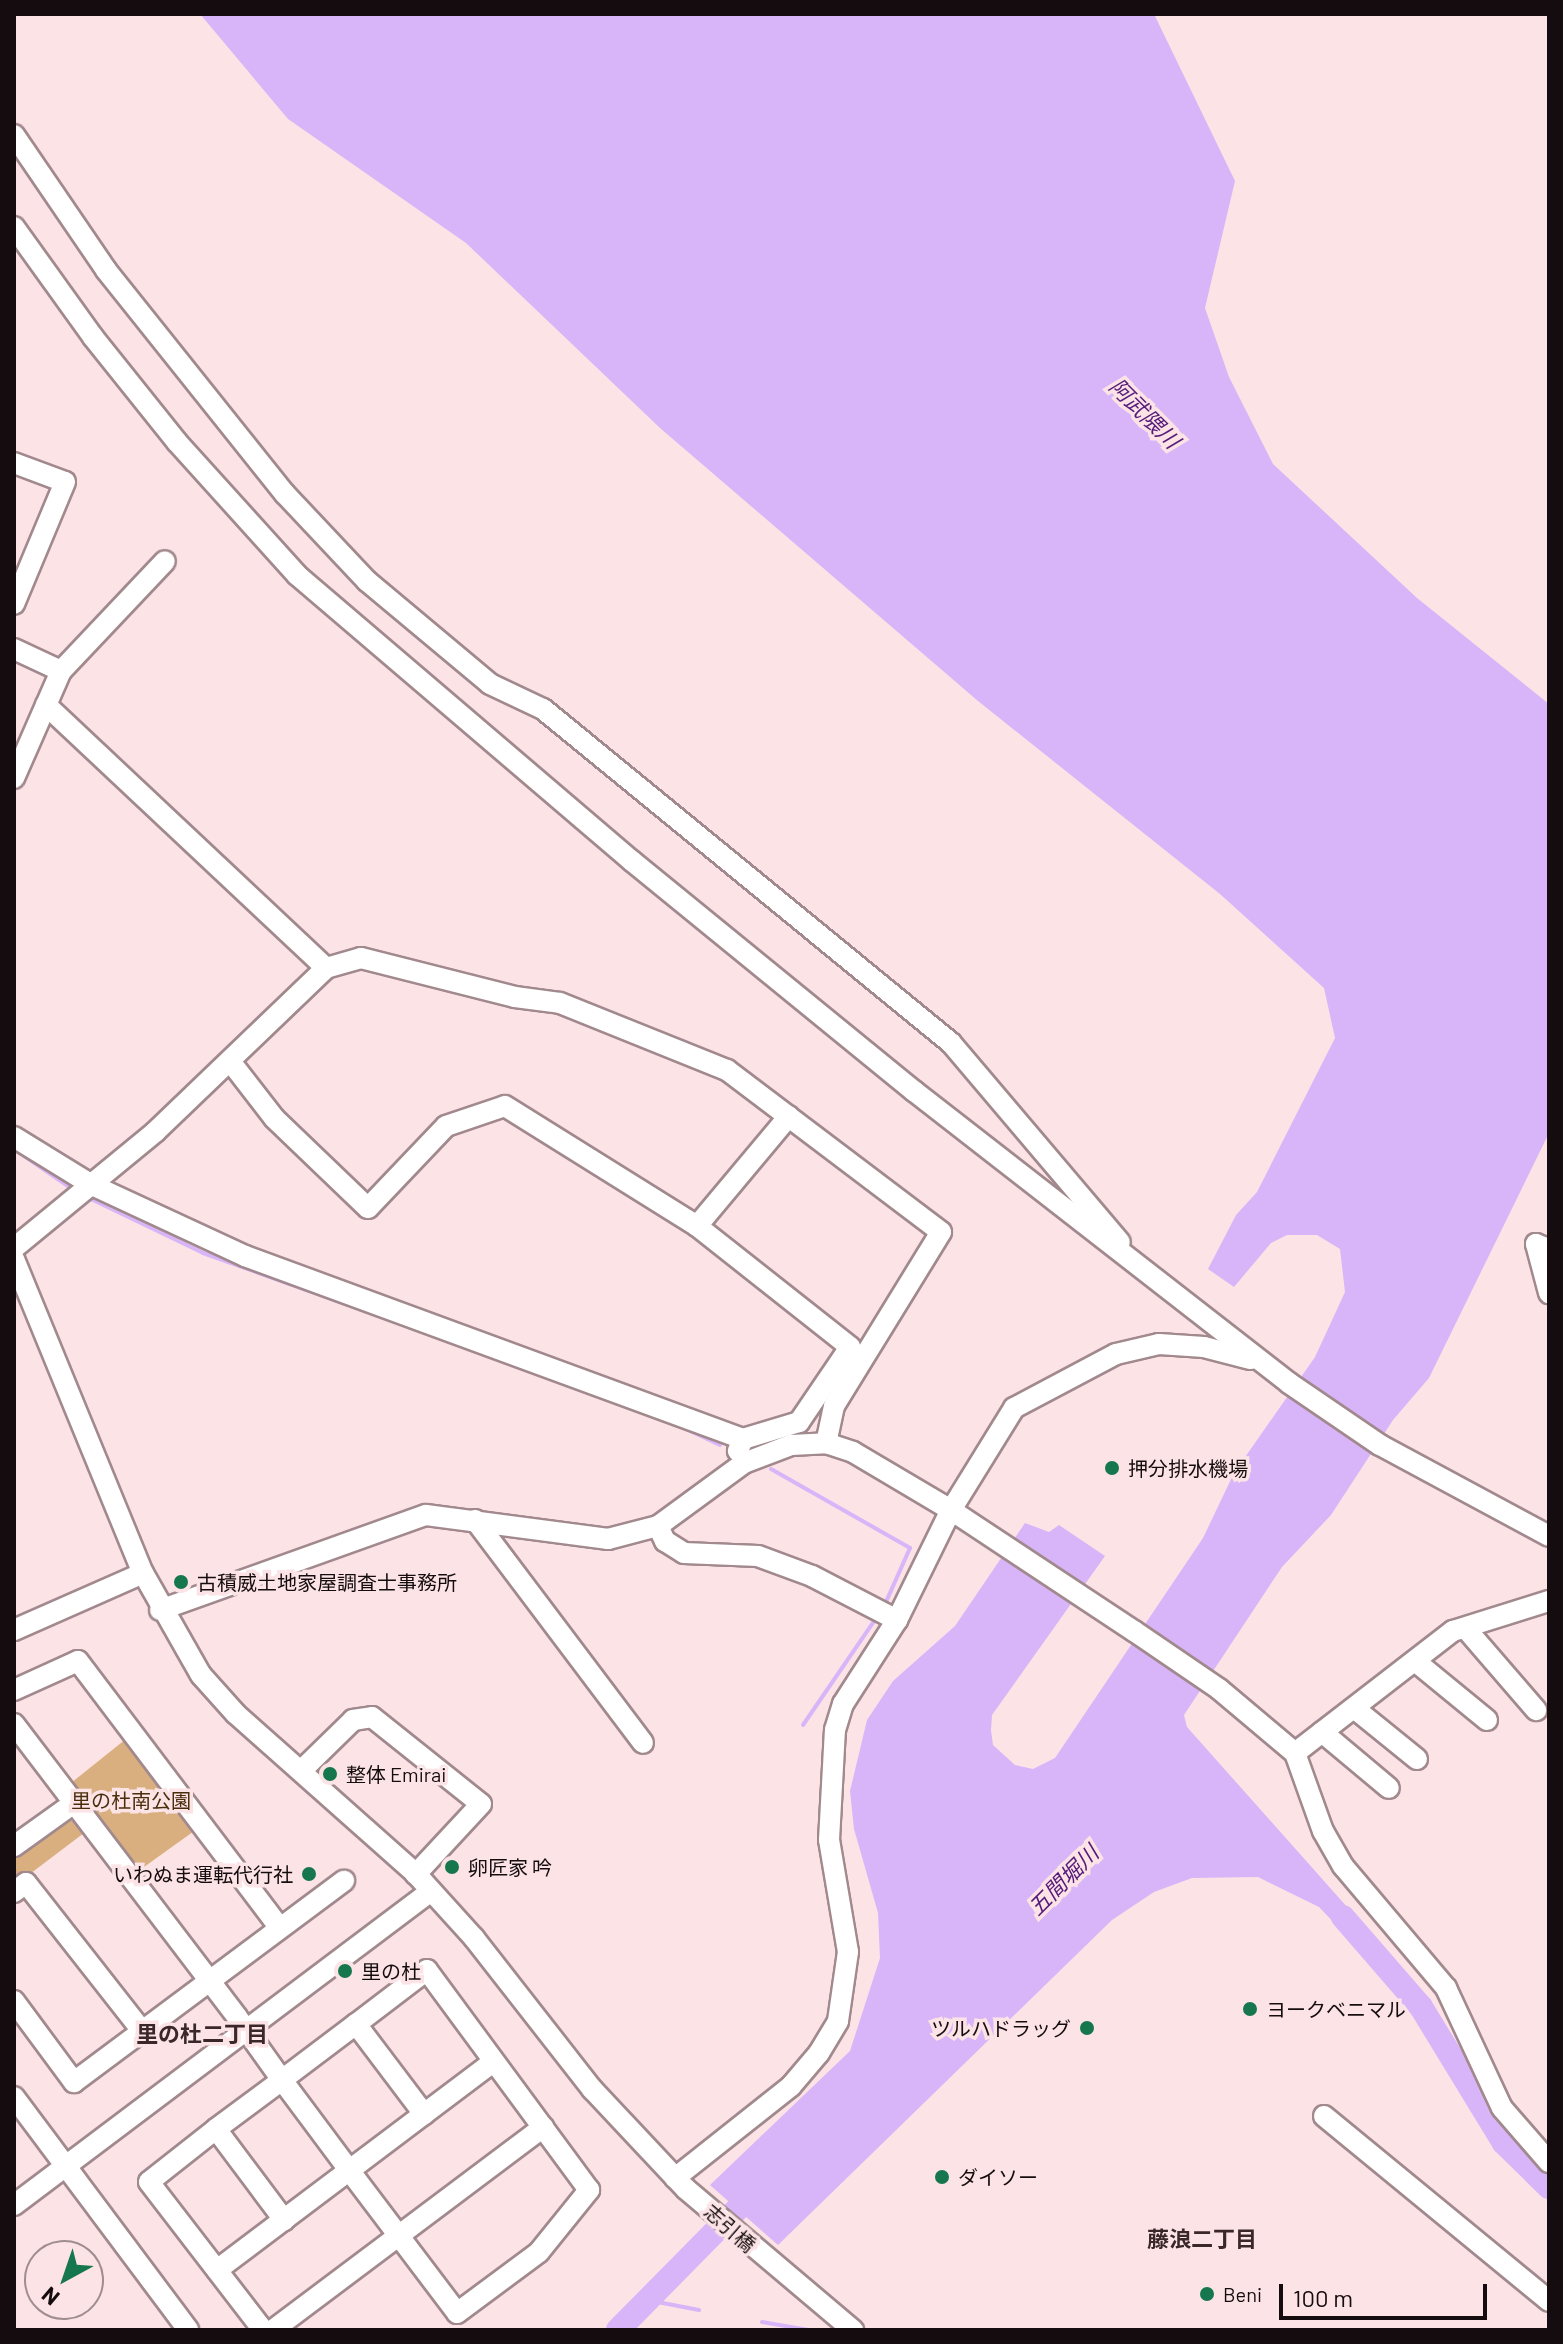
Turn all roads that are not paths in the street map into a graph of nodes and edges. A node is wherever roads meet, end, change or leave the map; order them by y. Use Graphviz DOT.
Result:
graph roads {
  1 [pos="14,135"];
  2 [pos="14,227"];
  3 [pos="14,463"];
  4 [pos="165,561"];
  5 [pos="14,604"];
  6 [pos="14,649"];
  7 [pos="61,671"];
  8 [pos="46,705"];
  9 [pos="14,778"];
  10 [pos="326,968"];
  11 [pos="230,1061"];
  12 [pos="789,1116"];
  13 [pos="14,1137"];
  14 [pos="92,1185"];
  15 [pos="697,1226"];
  16 [pos="14,1248"];
  17 [pos="1549,1249"];
  18 [pos="14,1259"];
  19 [pos="1157,1284"];
  20 [pos="1549,1293"];
  21 [pos="1259,1361"];
  22 [pos="743,1439"];
  23 [pos="826,1443"];
  24 [pos="744,1463"];
  25 [pos="956,1513"];
  26 [pos="475,1520"];
  27 [pos="658,1526"];
  28 [pos="1549,1536"];
  29 [pos="143,1573"];
  30 [pos="1549,1601"];
  31 [pos="160,1610"];
  32 [pos="897,1620"];
  33 [pos="14,1630"];
  34 [pos="1467,1630"];
  35 [pos="1415,1661"];
  36 [pos="14,1690"];
  37 [pos="1354,1708"];
  38 [pos="1536,1710"];
  39 [pos="1487,1720"];
  40 [pos="14,1724"];
  41 [pos="1322,1732"];
  42 [pos="643,1743"];
  43 [pos="1295,1753"];
  44 [pos="1417,1759"];
  45 [pos="303,1769"];
  46 [pos="1389,1788"];
  47 [pos="74,1803"];
  48 [pos="14,1846"];
  49 [pos="416,1874"];
  50 [pos="344,1881"];
  51 [pos="431,1891"];
  52 [pos="14,1892"];
  53 [pos="279,1927"];
  54 [pos="209,1981"];
  55 [pos="14,2001"];
  56 [pos="356,2024"];
  57 [pos="246,2030"];
  58 [pos="142,2031"];
  59 [pos="493,2062"];
  60 [pos="282,2080"];
  61 [pos="17,2108"];
  62 [pos="424,2114"];
  63 [pos="1324,2116"];
  64 [pos="543,2127"];
  65 [pos="216,2129"];
  66 [pos="1549,2162"];
  67 [pos="66,2166"];
  68 [pos="349,2170"];
  69 [pos="681,2184"];
  70 [pos="14,2205"];
  71 [pos="284,2220"];
  72 [pos="399,2237"];
  73 [pos="217,2270"];
  74 [pos="1549,2301"];
  75 [pos="188,2330"];
  76 [pos="263,2330"];
  77 [pos="273,2330"];
  78 [pos="853,2330"];
  1 -- 19 [label="street"];
  2 -- 19 [label="street"];
  3 -- 5 [label="street"];
  4 -- 7 [label="street"];
  6 -- 7 [label="street"];
  7 -- 8 [label="street"];
  8 -- 9 [label="street"];
  8 -- 10 [label="street"];
  10 -- 11 [label="street"];
  10 -- 12 [label="street"];
  11 -- 14 [label="street"];
  11 -- 15 [label="street"];
  12 -- 15 [label="street"];
  12 -- 23 [label="street"];
  13 -- 14 [label="street"];
  14 -- 16 [label="street"];
  14 -- 22 [label="street"];
  15 -- 22 [label="street"];
  17 -- 20 [label="street"];
  18 -- 29 [label="street, 志引橋"];
  19 -- 21 [label="street"];
  21 -- 25 [label="street"];
  21 -- 28 [label="street"];
  22 -- 24 [label="street"];
  23 -- 24 [label="street"];
  23 -- 25 [label="street"];
  24 -- 27 [label="street"];
  25 -- 32 [label="street"];
  25 -- 43 [label="street"];
  26 -- 27 [label="street"];
  26 -- 31 [label="street"];
  26 -- 42 [label="street"];
  27 -- 32 [label="street"];
  29 -- 31 [label="street, 志引橋"];
  29 -- 33 [label="street"];
  30 -- 34 [label="street"];
  31 -- 45 [label="street, 志引橋"];
  32 -- 69 [label="street"];
  34 -- 35 [label="street"];
  34 -- 38 [label="street"];
  35 -- 37 [label="street"];
  35 -- 39 [label="street"];
  36 -- 53 [label="street"];
  37 -- 41 [label="street"];
  37 -- 44 [label="street"];
  40 -- 47 [label="street"];
  41 -- 43 [label="street"];
  41 -- 46 [label="street"];
  43 -- 66 [label="street"];
  45 -- 49 [label="street, 志引橋"];
  45 -- 49 [label="street"];
  47 -- 48 [label="street"];
  47 -- 54 [label="street"];
  49 -- 51 [label="street, 志引橋"];
  50 -- 53 [label="street"];
  51 -- 57 [label="street"];
  51 -- 69 [label="street, 志引橋"];
  52 -- 58 [label="street"];
  53 -- 54 [label="street"];
  54 -- 57 [label="street"];
  54 -- 58 [label="street"];
  55 -- 58 [label="street"];
  56 -- 59 [label="street"];
  56 -- 60 [label="street"];
  56 -- 62 [label="street"];
  57 -- 60 [label="street"];
  57 -- 67 [label="street"];
  59 -- 62 [label="street"];
  59 -- 64 [label="street"];
  60 -- 65 [label="street"];
  60 -- 68 [label="street"];
  61 -- 67 [label="street"];
  62 -- 68 [label="street"];
  63 -- 74 [label="street"];
  64 -- 72 [label="street"];
  64 -- 72 [label="street"];
  65 -- 71 [label="street"];
  65 -- 73 [label="street"];
  67 -- 70 [label="street"];
  67 -- 75 [label="street"];
  68 -- 71 [label="street"];
  68 -- 72 [label="street"];
  69 -- 78 [label="street, 志引橋"];
  71 -- 73 [label="street"];
  72 -- 77 [label="street"];
  73 -- 76 [label="street"];
}
